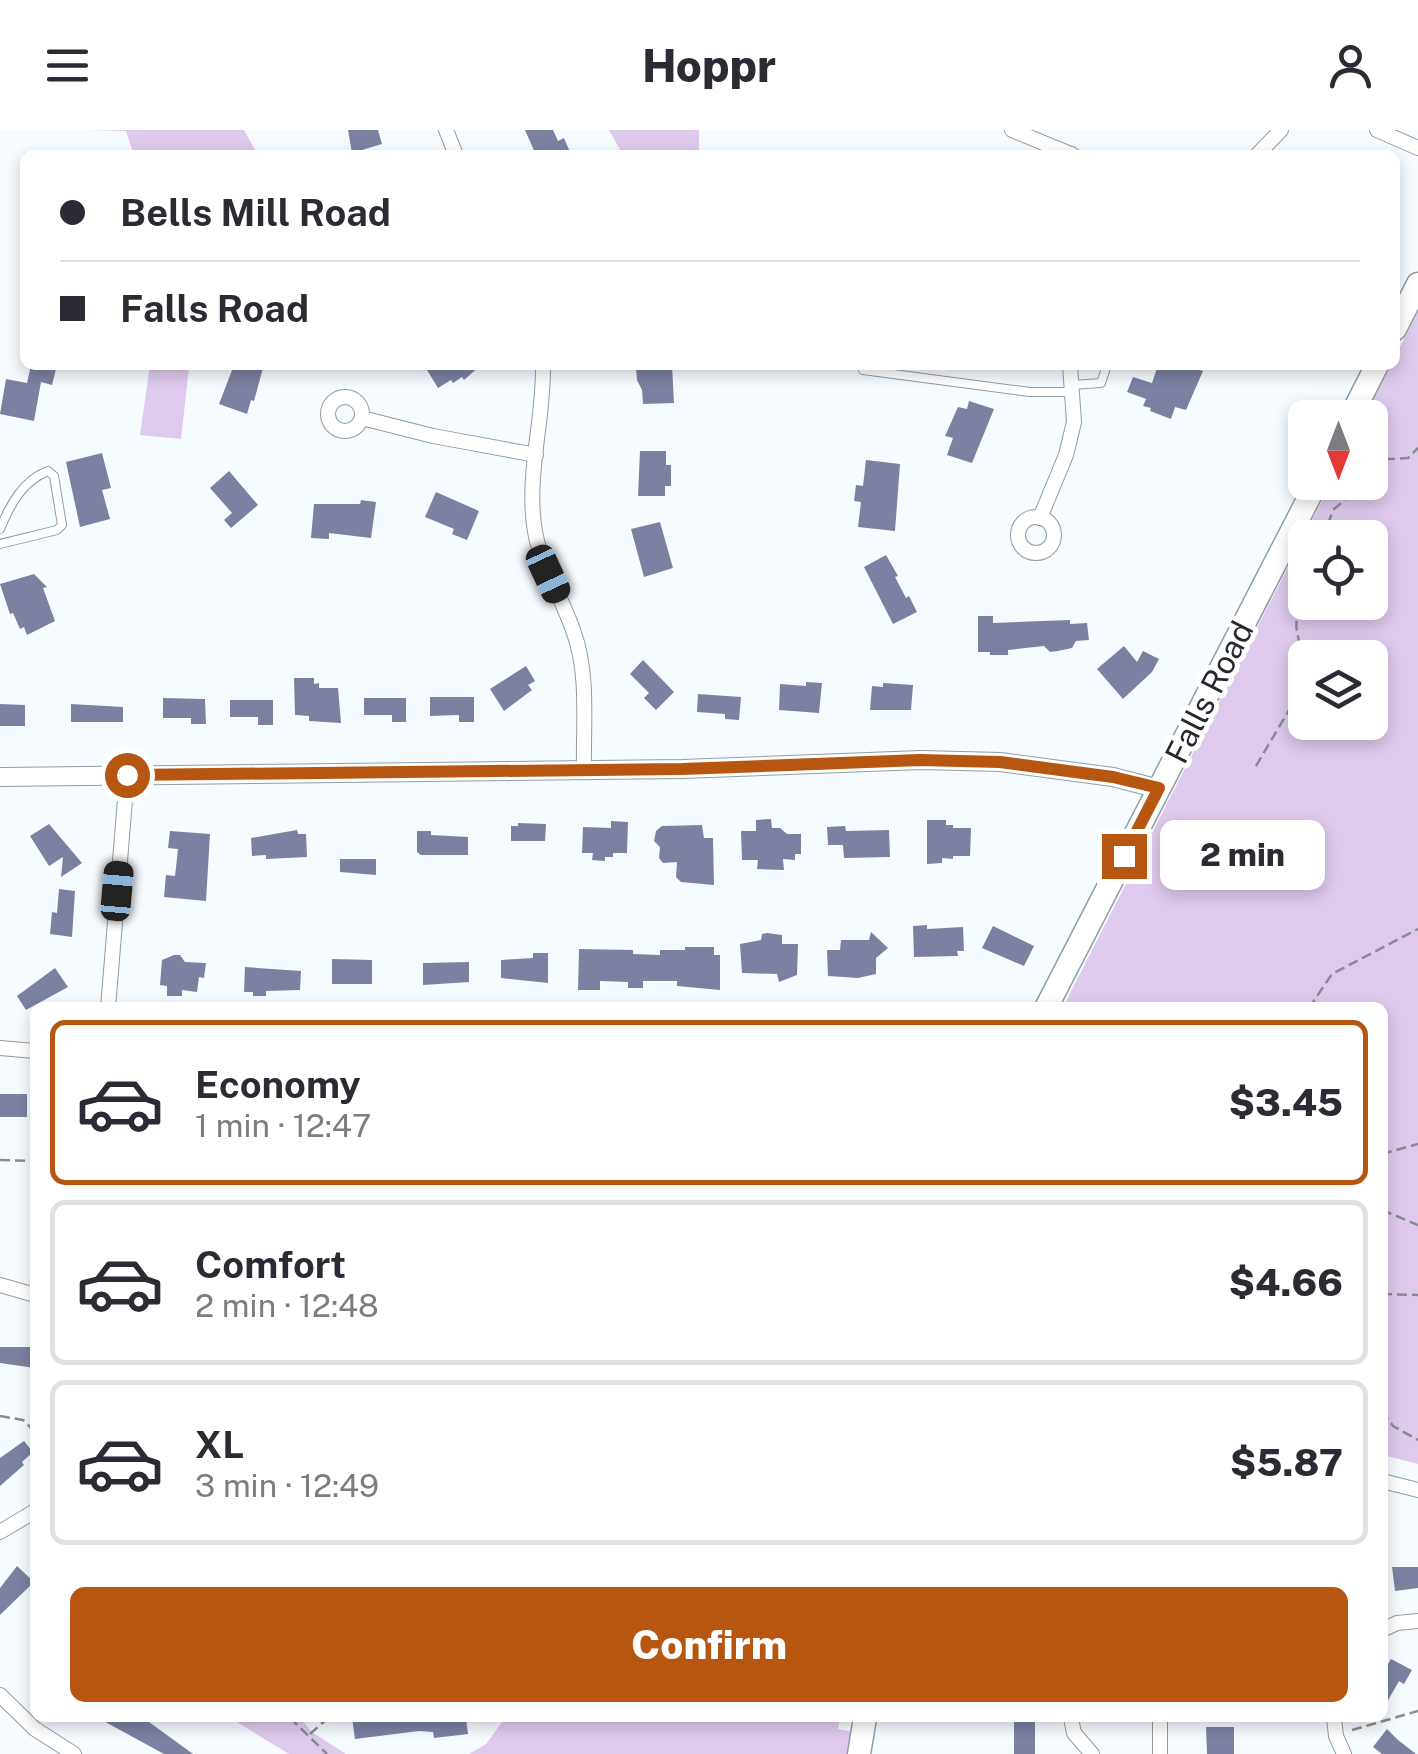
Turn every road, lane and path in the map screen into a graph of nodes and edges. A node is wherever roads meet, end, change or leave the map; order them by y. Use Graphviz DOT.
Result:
graph roads {
  1 [pos="1012,130"];
  2 [pos="1281,130"];
  3 [pos="1378,130"];
  4 [pos="1418,148"];
  5 [pos="1061,150"];
  6 [pos="1262,150"];
  7 [pos="1418,284"];
  8 [pos="1400,319"];
  9 [pos="542,370"];
  10 [pos="863,370"];
  11 [pos="1071,370"];
  12 [pos="1106,370"];
  13 [pos="1374,370"];
  14 [pos="1073,389"];
  15 [pos="1359,400"];
  16 [pos="362,418"];
  17 [pos="1418,448"];
  18 [pos="536,456"];
  19 [pos="1388,459"];
  20 [pos="1307,500"];
  21 [pos="1344,500"];
  22 [pos="1040,518"];
  23 [pos="1329,520"];
  24 [pos="0,529"];
  25 [pos="0,544"];
  26 [pos="1288,708"];
  27 [pos="1256,766"];
  28 [pos="584,770"];
  29 [pos="127,775"];
  30 [pos="0,777"];
  31 [pos="1159,788"];
  32 [pos="1418,929"];
  33 [pos="108,1002"];
  34 [pos="1049,1002"];
  35 [pos="1313,1002"];
  36 [pos="0,1048"];
  37 [pos="30,1051"];
  38 [pos="1418,1144"];
  39 [pos="1388,1152"];
  40 [pos="0,1160"];
  41 [pos="30,1162"];
  42 [pos="1388,1212"];
  43 [pos="1418,1224"];
  44 [pos="0,1284"];
  45 [pos="30,1293"];
  46 [pos="1388,1294"];
  47 [pos="1418,1295"];
  48 [pos="0,1416"];
  49 [pos="1388,1419"];
  50 [pos="30,1427"];
  51 [pos="1418,1440"];
  52 [pos="1388,1482"];
  53 [pos="1418,1490"];
  54 [pos="30,1514"];
  55 [pos="0,1532"];
  56 [pos="1418,1621"];
  57 [pos="1388,1627"];
  58 [pos="0,1696"];
  59 [pos="1418,1712"];
  60 [pos="1388,1721"];
  61 [pos="294,1722"];
  62 [pos="324,1722"];
  63 [pos="864,1722"];
  64 [pos="1072,1722"];
  65 [pos="1160,1722"];
  66 [pos="1334,1722"];
  67 [pos="1384,1722"];
  68 [pos="309,1735"];
  69 [pos="1336,1736"];
  70 [pos="74,1754"];
  71 [pos="326,1754"];
  72 [pos="859,1754"];
  73 [pos="1092,1754"];
  74 [pos="1160,1754"];
  75 [pos="1344,1754"];
  1 -- 5 [label="street"];
  2 -- 6 [label="street"];
  3 -- 4 [label="street"];
  7 -- 8 [label="main road"];
  9 -- 18 [label="street"];
  10 -- 14 [label="lane"];
  11 -- 14 [label="street"];
  12 -- 14 [label="lane"];
  13 -- 15 [label="main road"];
  14 -- 22 [label="street"];
  16 -- 18 [label="street"];
  17 -- 19 [label="path"];
  18 -- 28 [label="street"];
  20 -- 31 [label="main road, Falls Road"];
  21 -- 23 [label="path"];
  24 -- 25 [label="lane"];
  26 -- 27 [label="path"];
  28 -- 29 [label="street"];
  28 -- 31 [label="street"];
  29 -- 30 [label="street"];
  29 -- 33 [label="street"];
  31 -- 34 [label="main road, Falls Road"];
  32 -- 35 [label="path"];
  36 -- 37 [label="street"];
  38 -- 39 [label="path"];
  40 -- 41 [label="path"];
  42 -- 43 [label="path"];
  44 -- 45 [label="street"];
  46 -- 47 [label="path"];
  48 -- 50 [label="path"];
  49 -- 51 [label="path"];
  52 -- 53 [label="street"];
  54 -- 55 [label="street"];
  56 -- 57 [label="street"];
  58 -- 70 [label="street"];
  59 -- 60 [label="path"];
  61 -- 68 [label="path"];
  62 -- 68 [label="path"];
  63 -- 72 [label="main road"];
  64 -- 73 [label="street"];
  65 -- 74 [label="street"];
  66 -- 69 [label="street"];
  67 -- 69 [label="path"];
  68 -- 71 [label="path"];
  69 -- 75 [label="street"];
}
